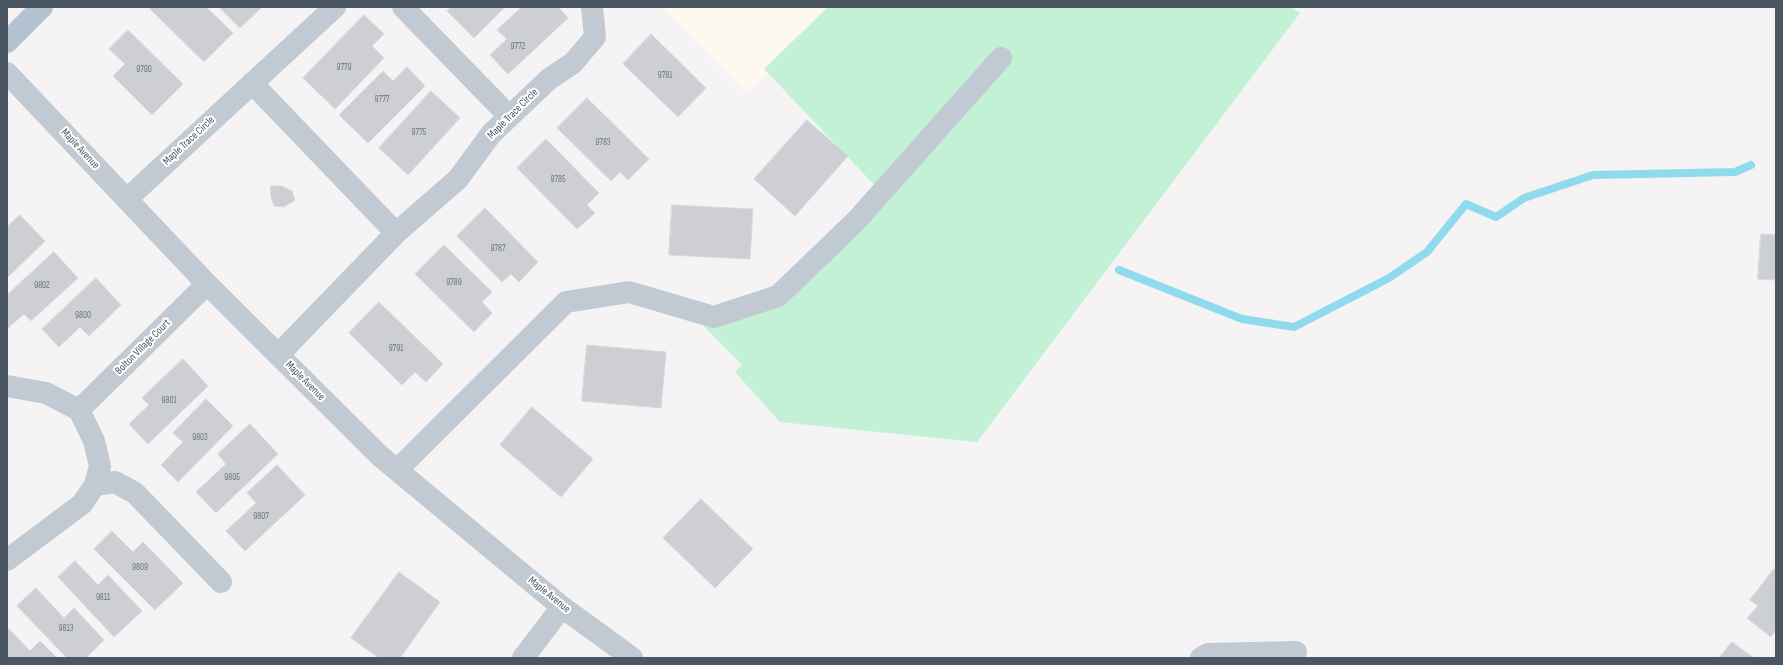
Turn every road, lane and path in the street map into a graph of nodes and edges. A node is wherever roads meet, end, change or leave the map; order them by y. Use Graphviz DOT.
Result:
graph roads {
  1 [pos="42,7"];
  2 [pos="335,7"];
  3 [pos="403,7"];
  4 [pos="592,7"];
  5 [pos="7,42"];
  6 [pos="1001,58"];
  7 [pos="7,73"];
  8 [pos="252,83"];
  9 [pos="509,116"];
  10 [pos="126,199"];
  11 [pos="396,233"];
  12 [pos="207,284"];
  13 [pos="278,355"];
  14 [pos="7,386"];
  15 [pos="79,410"];
  16 [pos="397,470"];
  17 [pos="95,484"];
  18 [pos="7,560"];
  19 [pos="221,582"];
  20 [pos="562,607"];
  21 [pos="1296,652"];
  22 [pos="523,658"];
  23 [pos="632,658"];
  24 [pos="1201,658"];
  1 -- 5 [label="main road"];
  2 -- 8 [label="street, Maple Trace Circle"];
  3 -- 9 [label="street"];
  4 -- 9 [label="street, Maple Trace Circle"];
  6 -- 16 [label="street"];
  7 -- 10 [label="street, Maple Avenue"];
  8 -- 10 [label="street, Maple Trace Circle"];
  8 -- 11 [label="street"];
  9 -- 11 [label="street, Maple Trace Circle"];
  10 -- 12 [label="street, Maple Avenue"];
  11 -- 13 [label="street, Maple Trace Circle"];
  12 -- 13 [label="street, Maple Avenue"];
  12 -- 15 [label="street, Bolton Village Court"];
  13 -- 16 [label="street, Maple Avenue"];
  14 -- 15 [label="street"];
  15 -- 17 [label="street"];
  16 -- 20 [label="street, Maple Avenue"];
  17 -- 18 [label="street"];
  17 -- 19 [label="street"];
  20 -- 22 [label="street"];
  20 -- 23 [label="street, Maple Avenue"];
  21 -- 24 [label="street"];
}
